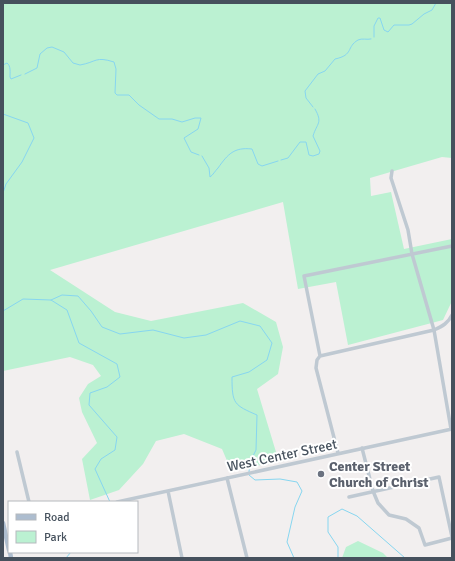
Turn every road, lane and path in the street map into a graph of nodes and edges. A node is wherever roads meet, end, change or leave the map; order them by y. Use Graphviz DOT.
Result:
graph roads {
  1 [pos="392,170"];
  2 [pos="452,246"];
  3 [pos="412,254"];
  4 [pos="452,315"];
  5 [pos="434,330"];
  6 [pos="320,356"];
  7 [pos="452,429"];
  8 [pos="362,448"];
  9 [pos="17,452"];
  10 [pos="338,453"];
  11 [pos="227,478"];
  12 [pos="168,491"];
  13 [pos="373,491"];
  14 [pos="349,497"];
  15 [pos="29,501"];
  16 [pos="123,501"];
  17 [pos="5,526"];
  18 [pos="452,538"];
  19 [pos="8,545"];
  20 [pos="182,558"];
  21 [pos="247,558"];
  1 -- 3 [label="street"];
  2 -- 3 [label="street"];
  3 -- 5 [label="street"];
  3 -- 6 [label="street"];
  4 -- 5 [label="street"];
  5 -- 6 [label="street"];
  5 -- 7 [label="street"];
  6 -- 10 [label="street"];
  7 -- 8 [label="street, West Center Street"];
  8 -- 10 [label="street, West Center Street"];
  8 -- 13 [label="street"];
  9 -- 15 [label="street"];
  10 -- 11 [label="street, West Center Street"];
  11 -- 12 [label="street, West Center Street"];
  11 -- 21 [label="street"];
  12 -- 16 [label="street, West Center Street"];
  12 -- 20 [label="street"];
  13 -- 14 [label="street"];
  13 -- 18 [label="street"];
  13 -- 18 [label="street"];
  17 -- 19 [label="main road"];
}
